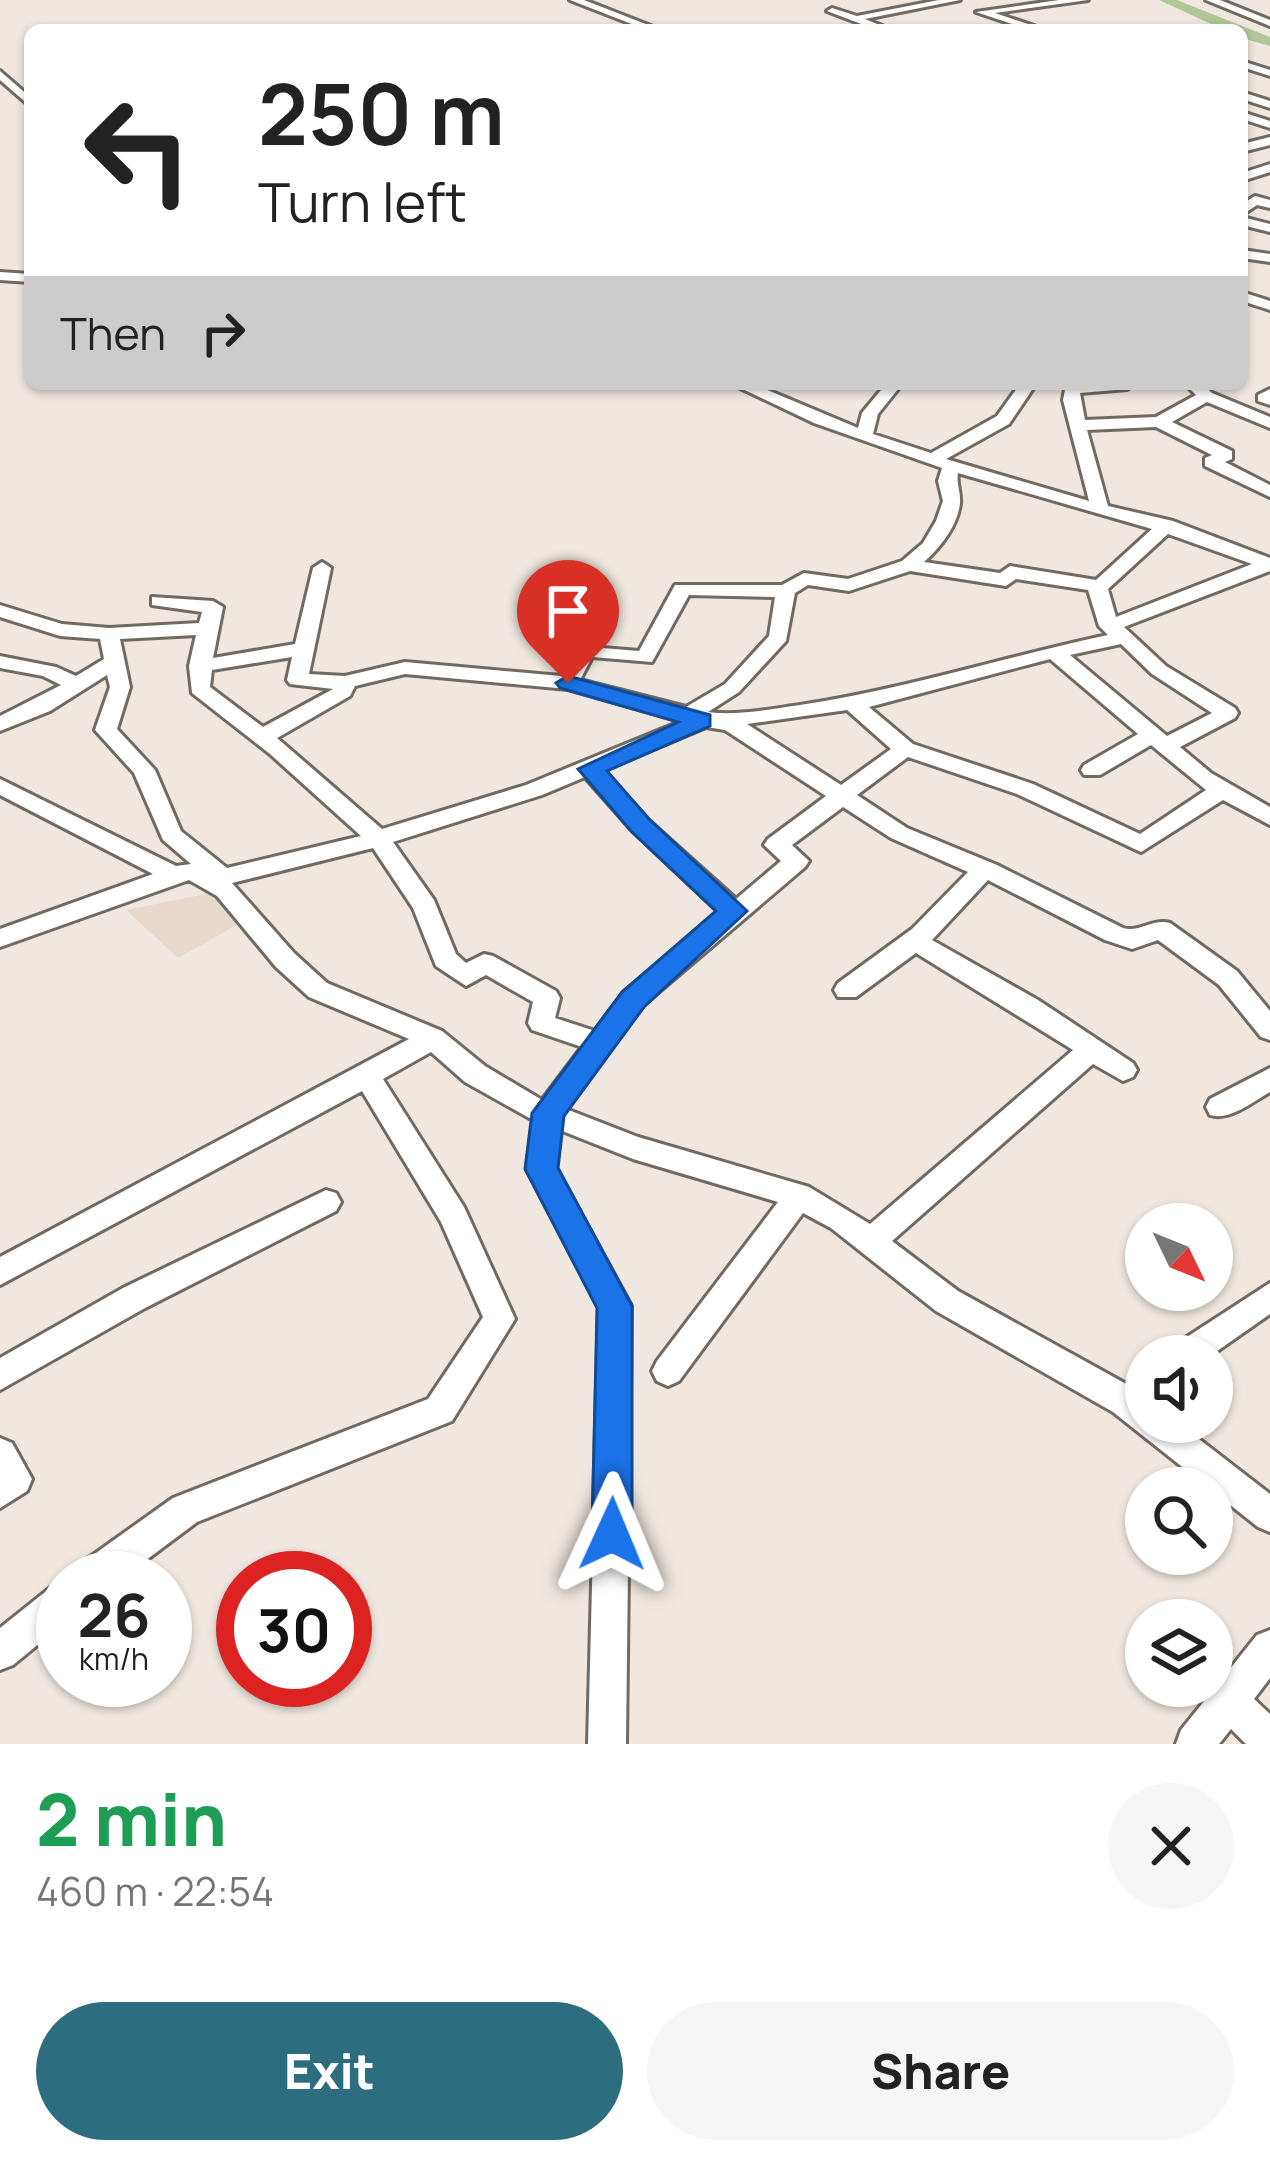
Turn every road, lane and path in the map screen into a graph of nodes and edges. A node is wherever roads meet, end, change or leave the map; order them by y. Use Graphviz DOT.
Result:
graph roads {
  1 [pos="574,0"];
  2 [pos="954,0"];
  3 [pos="1084,0"];
  4 [pos="1214,1"];
  5 [pos="1234,4"];
  6 [pos="832,11"];
  7 [pos="981,12"];
  8 [pos="861,17"];
  9 [pos="1269,17"];
  10 [pos="640,24"];
  11 [pos="875,24"];
  12 [pos="1021,24"];
  13 [pos="0,74"];
  14 [pos="24,98"];
  15 [pos="753,390"];
  16 [pos="889,390"];
  17 [pos="1024,390"];
  18 [pos="1073,390"];
  19 [pos="1200,390"];
  20 [pos="1160,422"];
  21 [pos="1270,422"];
  22 [pos="1078,425"];
  23 [pos="865,433"];
  24 [pos="943,460"];
  25 [pos="1270,467"];
  26 [pos="1245,479"];
  27 [pos="1270,492"];
  28 [pos="1100,509"];
  29 [pos="1167,525"];
  30 [pos="909,565"];
  31 [pos="1270,565"];
  32 [pos="322,568"];
  33 [pos="1100,586"];
  34 [pos="786,591"];
  35 [pos="159,601"];
  36 [pos="0,611"];
  37 [pos="207,628"];
  38 [pos="1117,632"];
  39 [pos="109,634"];
  40 [pos="304,649"];
  41 [pos="1054,652"];
  42 [pos="115,661"];
  43 [pos="0,662"];
  44 [pos="199,666"];
  45 [pos="345,682"];
  46 [pos="74,683"];
  47 [pos="568,683"];
  48 [pos="851,703"];
  49 [pos="694,718"];
  50 [pos="0,724"];
  51 [pos="262,737"];
  52 [pos="1159,740"];
  53 [pos="905,749"];
  54 [pos="590,769"];
  55 [pos="1092,770"];
  56 [pos="0,787"];
  57 [pos="1223,789"];
  58 [pos="840,796"];
  59 [pos="1270,817"];
  60 [pos="378,838"];
  61 [pos="984,869"];
  62 [pos="180,873"];
  63 [pos="222,877"];
  64 [pos="733,911"];
  65 [pos="0,938"];
  66 [pos="914,940"];
  67 [pos="847,990"];
  68 [pos="1270,1030"];
  69 [pos="433,1038"];
  70 [pos="600,1043"];
  71 [pos="1092,1049"];
  72 [pos="1123,1070"];
  73 [pos="367,1076"];
  74 [pos="1270,1079"];
  75 [pos="1220,1107"];
  76 [pos="548,1113"];
  77 [pos="799,1196"];
  78 [pos="326,1202"];
  79 [pos="870,1242"];
  80 [pos="0,1272"];
  81 [pos="1270,1297"];
  82 [pos="1215,1335"];
  83 [pos="668,1371"];
  84 [pos="0,1375"];
  85 [pos="1125,1398"];
  86 [pos="1185,1443"];
  87 [pos="0,1454"];
  88 [pos="0,1491"];
  89 [pos="1270,1515"];
  90 [pos="129,1551"];
  91 [pos="36,1623"];
  92 [pos="1270,1648"];
  93 [pos="0,1652"];
  94 [pos="1233,1695"];
  95 [pos="1233,1704"];
  96 [pos="1224,1707"];
  97 [pos="1270,1740"];
  98 [pos="608,1744"];
  99 [pos="1196,1744"];
  1 -- 10 [label="street"];
  2 -- 7 [label="street"];
  2 -- 8 [label="street"];
  3 -- 7 [label="street"];
  4 -- 5 [label="street"];
  5 -- 9 [label="street"];
  5 -- 9 [label="street"];
  6 -- 8 [label="street"];
  7 -- 12 [label="street"];
  8 -- 11 [label="street"];
  13 -- 14 [label="street"];
  15 -- 23 [label="street"];
  16 -- 23 [label="street"];
  17 -- 24 [label="street"];
  18 -- 22 [label="street"];
  19 -- 20 [label="street"];
  19 -- 21 [label="street"];
  20 -- 22 [label="street"];
  20 -- 26 [label="street"];
  22 -- 28 [label="street"];
  23 -- 24 [label="street"];
  24 -- 28 [label="street"];
  24 -- 30 [label="street"];
  25 -- 26 [label="street"];
  26 -- 27 [label="street"];
  28 -- 29 [label="street"];
  29 -- 31 [label="street"];
  29 -- 33 [label="street"];
  30 -- 33 [label="street"];
  30 -- 34 [label="street"];
  31 -- 38 [label="street"];
  32 -- 40 [label="street"];
  33 -- 38 [label="street"];
  34 -- 47 [label="street"];
  34 -- 49 [label="street"];
  35 -- 37 [label="street"];
  36 -- 39 [label="street"];
  37 -- 39 [label="street"];
  37 -- 44 [label="street"];
  38 -- 41 [label="street"];
  38 -- 52 [label="street"];
  39 -- 42 [label="street"];
  40 -- 44 [label="street"];
  40 -- 45 [label="street"];
  41 -- 48 [label="street"];
  41 -- 52 [label="street"];
  42 -- 46 [label="street"];
  42 -- 63 [label="street"];
  43 -- 46 [label="street"];
  44 -- 51 [label="street"];
  45 -- 47 [label="street"];
  45 -- 51 [label="street"];
  46 -- 50 [label="street"];
  47 -- 49 [label="street"];
  48 -- 49 [label="street"];
  48 -- 53 [label="street"];
  49 -- 54 [label="street"];
  49 -- 58 [label="street"];
  51 -- 60 [label="street"];
  52 -- 55 [label="street"];
  52 -- 57 [label="street"];
  53 -- 57 [label="street"];
  53 -- 58 [label="street"];
  54 -- 60 [label="street"];
  54 -- 64 [label="street"];
  56 -- 62 [label="street"];
  57 -- 59 [label="street"];
  58 -- 61 [label="street"];
  58 -- 64 [label="street"];
  60 -- 63 [label="street"];
  60 -- 70 [label="street"];
  61 -- 66 [label="street"];
  61 -- 68 [label="street"];
  62 -- 63 [label="street"];
  62 -- 65 [label="street"];
  62 -- 69 [label="street"];
  64 -- 70 [label="street"];
  66 -- 67 [label="street"];
  66 -- 71 [label="street"];
  69 -- 73 [label="street"];
  69 -- 76 [label="street"];
  70 -- 76 [label="street"];
  71 -- 72 [label="street"];
  71 -- 79 [label="street"];
  73 -- 80 [label="street"];
  73 -- 90 [label="street"];
  74 -- 75 [label="street"];
  76 -- 77 [label="street"];
  76 -- 98 [label="street"];
  77 -- 79 [label="street"];
  77 -- 83 [label="street"];
  78 -- 84 [label="street"];
  79 -- 85 [label="street"];
  81 -- 82 [label="street"];
  86 -- 89 [label="street"];
  87 -- 88 [label="street"];
  91 -- 93 [label="street"];
  92 -- 94 [label="street"];
  95 -- 97 [label="street"];
  96 -- 99 [label="street"];
}
